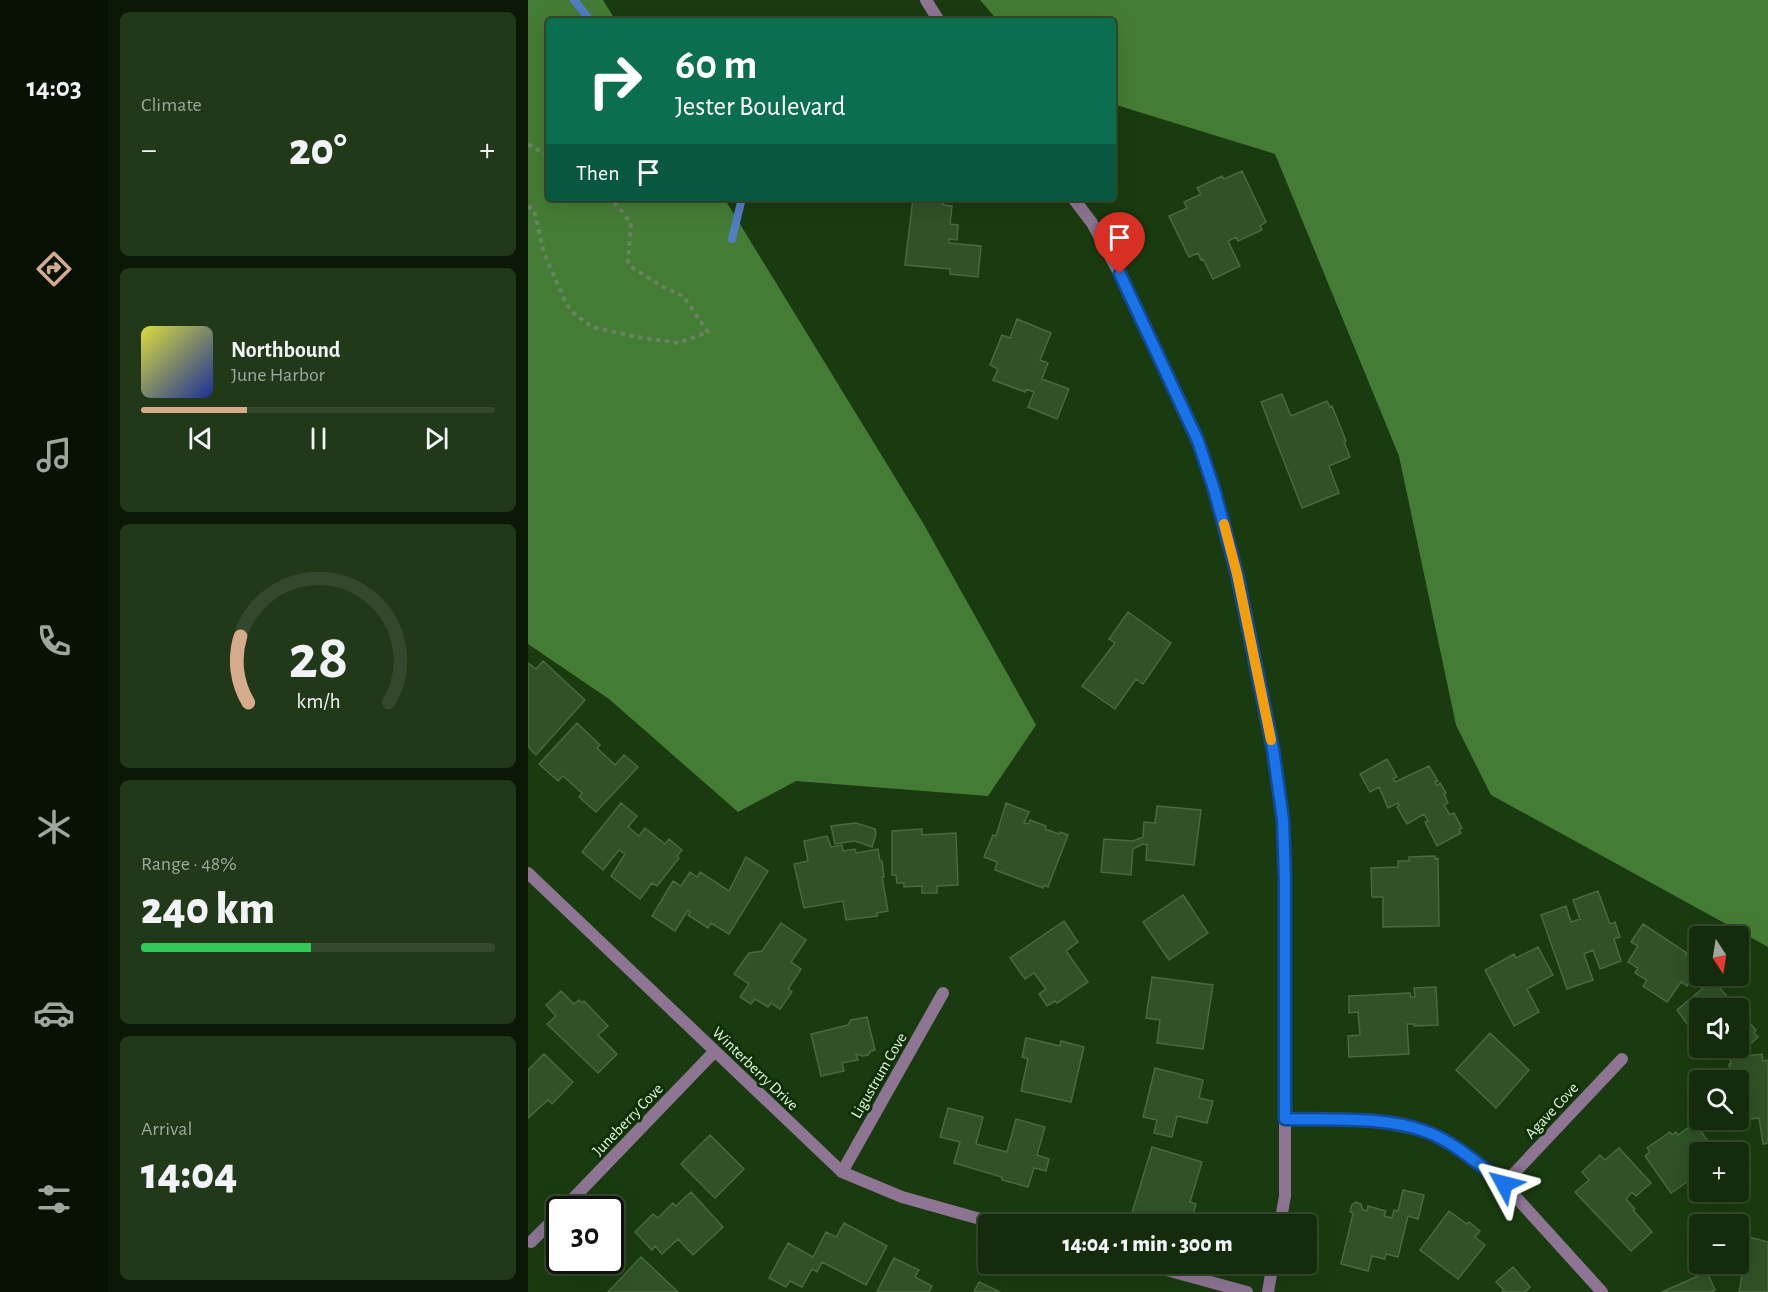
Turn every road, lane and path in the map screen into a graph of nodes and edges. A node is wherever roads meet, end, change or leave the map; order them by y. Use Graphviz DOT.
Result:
graph roads {
  1 [pos="926,0"];
  2 [pos="937,18"];
  3 [pos="528,144"];
  4 [pos="546,154"];
  5 [pos="613,201"];
  6 [pos="1075,201"];
  7 [pos="528,206"];
  8 [pos="528,873"];
  9 [pos="943,993"];
  10 [pos="716,1051"];
  11 [pos="1622,1059"];
  12 [pos="1285,1119"];
  13 [pos="842,1172"];
  14 [pos="1504,1184"];
  15 [pos="576,1196"];
  16 [pos="1282,1214"];
  17 [pos="978,1218"];
  18 [pos="546,1227"];
  19 [pos="531,1242"];
  20 [pos="1181,1274"];
  21 [pos="1271,1274"];
  22 [pos="1247,1292"];
  23 [pos="1268,1292"];
  24 [pos="1602,1292"];
  1 -- 2 [label="street"];
  3 -- 4 [label="path"];
  5 -- 7 [label="path"];
  6 -- 12 [label="street"];
  8 -- 10 [label="street, Winterberry Drive"];
  9 -- 13 [label="street, Ligustrum Cove"];
  10 -- 13 [label="street, Winterberry Drive"];
  10 -- 15 [label="street, Juneberry Cove"];
  11 -- 14 [label="street, Agave Cove"];
  12 -- 14 [label="street"];
  12 -- 16 [label="street"];
  13 -- 17 [label="street, Winterberry Drive"];
  14 -- 24 [label="street"];
  18 -- 19 [label="street"];
  20 -- 22 [label="street"];
  21 -- 23 [label="street"];
}
